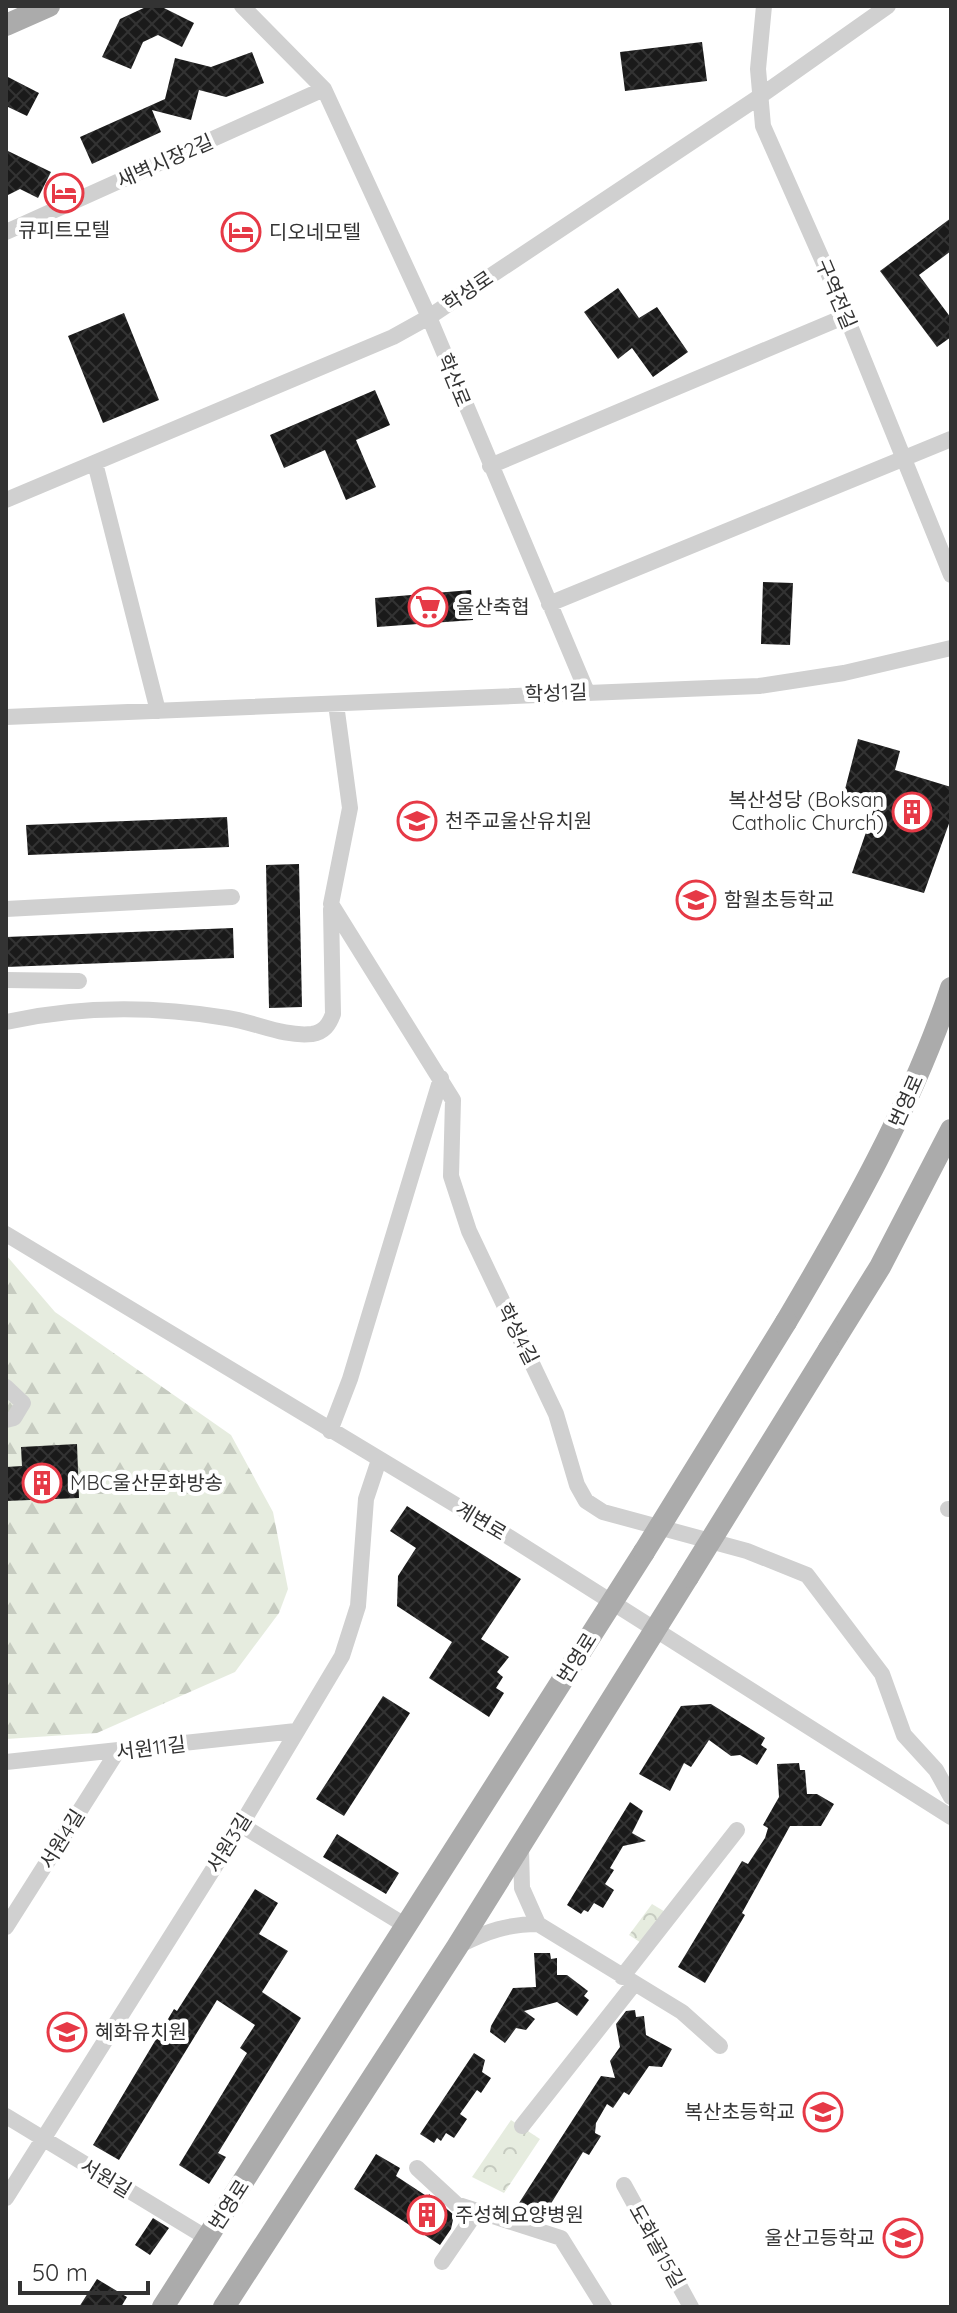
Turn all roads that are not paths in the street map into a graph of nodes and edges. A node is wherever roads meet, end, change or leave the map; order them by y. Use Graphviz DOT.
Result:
graph roads {
  1 [pos="49,6"];
  2 [pos="242,6"];
  3 [pos="764,6"];
  4 [pos="888,6"];
  5 [pos="6,25"];
  6 [pos="324,89"];
  7 [pos="759,97"];
  8 [pos="6,232"];
  9 [pos="846,316"];
  10 [pos="429,317"];
  11 [pos="951,439"];
  12 [pos="904,458"];
  13 [pos="95,463"];
  14 [pos="490,466"];
  15 [pos="6,500"];
  16 [pos="951,575"];
  17 [pos="549,604"];
  18 [pos="951,648"];
  19 [pos="587,692"];
  20 [pos="336,704"];
  21 [pos="158,711"];
  22 [pos="6,717"];
  23 [pos="232,897"];
  24 [pos="331,904"];
  25 [pos="6,909"];
  26 [pos="6,980"];
  27 [pos="79,981"];
  28 [pos="951,988"];
  29 [pos="6,1022"];
  30 [pos="441,1078"];
  31 [pos="951,1130"];
  32 [pos="6,1234"];
  33 [pos="6,1387"];
  34 [pos="6,1420"];
  35 [pos="330,1431"];
  36 [pos="379,1460"];
  37 [pos="612,1603"];
  38 [pos="656,1630"];
  39 [pos="296,1731"];
  40 [pos="117,1752"];
  41 [pos="6,1762"];
  42 [pos="951,1797"];
  43 [pos="951,1817"];
  44 [pos="241,1825"];
  45 [pos="737,1830"];
  46 [pos="522,1844"];
  47 [pos="538,1924"];
  48 [pos="6,1927"];
  49 [pos="408,1927"];
  50 [pos="457,1947"];
  51 [pos="628,1981"];
  52 [pos="720,2046"];
  53 [pos="6,2116"];
  54 [pos="522,2126"];
  55 [pos="42,2139"];
  56 [pos="417,2168"];
  57 [pos="624,2185"];
  58 [pos="6,2198"];
  59 [pos="477,2211"];
  60 [pos="207,2238"];
  61 [pos="442,2262"];
  62 [pos="163,2307"];
  63 [pos="224,2307"];
  64 [pos="604,2307"];
  65 [pos="691,2307"];
  1 -- 5 [label="main road"];
  2 -- 6 [label="street, 학산로"];
  3 -- 7 [label="street, 구역전길"];
  4 -- 7 [label="street, 학성로"];
  6 -- 8 [label="street, 새벽시장2길"];
  6 -- 10 [label="street, 학산로"];
  7 -- 9 [label="street, 구역전길"];
  7 -- 10 [label="street, 학성로"];
  9 -- 12 [label="street, 구역전길"];
  9 -- 14 [label="street"];
  10 -- 13 [label="street, 학성로"];
  10 -- 14 [label="street, 학산로"];
  11 -- 12 [label="street"];
  12 -- 16 [label="street, 구역전길"];
  12 -- 17 [label="street"];
  13 -- 15 [label="street, 학성로"];
  13 -- 21 [label="street"];
  14 -- 17 [label="street, 학산로"];
  17 -- 19 [label="street, 학산로"];
  18 -- 19 [label="street, 학성1길"];
  19 -- 20 [label="street, 학성1길"];
  20 -- 21 [label="street, 학성1길"];
  20 -- 24 [label="street"];
  21 -- 22 [label="street, 학성1길"];
  23 -- 25 [label="street"];
  24 -- 29 [label="street"];
  24 -- 30 [label="street, 학성4길"];
  26 -- 27 [label="street"];
  28 -- 37 [label="main road, 번영로, bridge"];
  30 -- 35 [label="street"];
  30 -- 42 [label="street, 학성4길"];
  31 -- 38 [label="main road, bridge"];
  32 -- 35 [label="street, 계변로"];
  33 -- 34 [label="street"];
  35 -- 36 [label="street, 계변로"];
  36 -- 37 [label="street, 계변로"];
  36 -- 39 [label="street, 서원3길"];
  37 -- 38 [label="street, 계변로"];
  37 -- 49 [label="main road, 번영로"];
  38 -- 43 [label="street, 계변로"];
  38 -- 46 [label="main road"];
  39 -- 40 [label="street, 서원11길"];
  39 -- 44 [label="street, 서원3길"];
  40 -- 41 [label="street, 서원11길"];
  40 -- 48 [label="street, 서원4길"];
  44 -- 49 [label="street"];
  44 -- 55 [label="street, 서원3길"];
  45 -- 51 [label="street"];
  46 -- 47 [label="street"];
  46 -- 50 [label="main road"];
  47 -- 50 [label="street"];
  47 -- 51 [label="street"];
  49 -- 60 [label="main road, 번영로"];
  50 -- 63 [label="main road"];
  51 -- 52 [label="street"];
  51 -- 54 [label="street"];
  53 -- 55 [label="street, 서원길"];
  55 -- 58 [label="street, 서원3길"];
  55 -- 60 [label="street, 서원길"];
  56 -- 59 [label="street"];
  57 -- 65 [label="street, 도화골15길"];
  59 -- 61 [label="street"];
  59 -- 64 [label="street"];
  60 -- 62 [label="main road, 번영로"];
}
